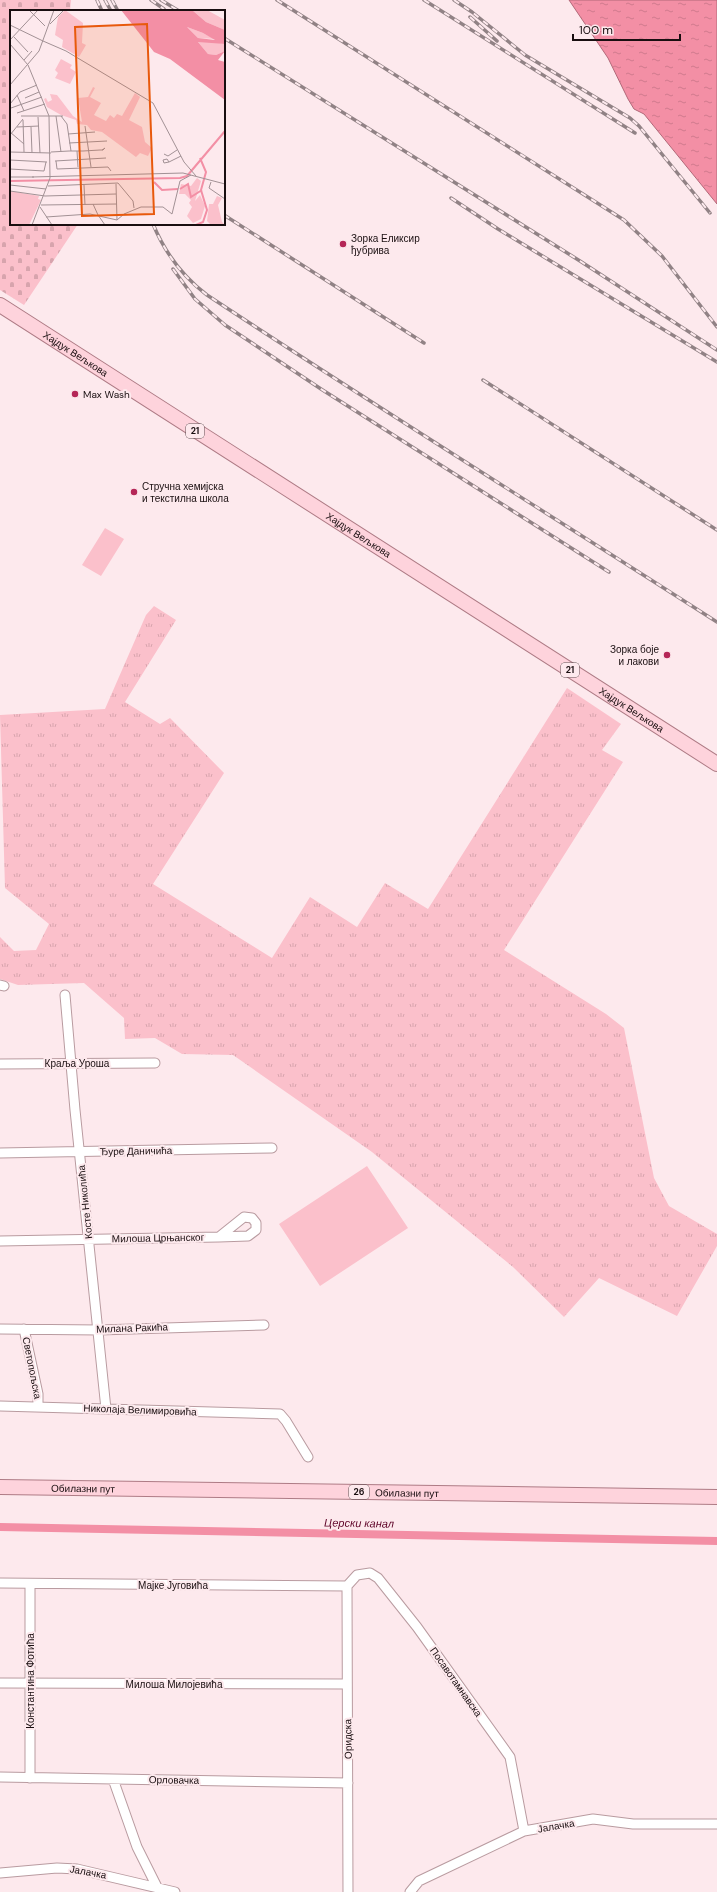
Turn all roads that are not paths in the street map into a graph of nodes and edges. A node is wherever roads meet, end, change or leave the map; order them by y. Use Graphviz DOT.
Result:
graph roads {
  1 [pos="0,305"];
  2 [pos="717,764"];
  3 [pos="65,995"];
  4 [pos="71,1062"];
  5 [pos="155,1063"];
  6 [pos="0,1064"];
  7 [pos="272,1148"];
  8 [pos="80,1152"];
  9 [pos="0,1153"];
  10 [pos="219,1237"];
  11 [pos="89,1239"];
  12 [pos="0,1241"];
  13 [pos="264,1325"];
  14 [pos="0,1329"];
  15 [pos="24,1329"];
  16 [pos="98,1330"];
  17 [pos="0,1406"];
  18 [pos="38,1407"];
  19 [pos="106,1409"];
  20 [pos="308,1457"];
  21 [pos="0,1487"];
  22 [pos="717,1497"];
  23 [pos="0,1583"];
  24 [pos="30,1584"];
  25 [pos="347,1586"];
  26 [pos="0,1683"];
  27 [pos="30,1684"];
  28 [pos="348,1684"];
  29 [pos="0,1777"];
  30 [pos="30,1778"];
  31 [pos="113,1779"];
  32 [pos="348,1783"];
  33 [pos="717,1824"];
  34 [pos="524,1831"];
  35 [pos="0,1873"];
  36 [pos="163,1889"];
  37 [pos="175,1892"];
  38 [pos="348,1892"];
  39 [pos="410,1892"];
  1 -- 2 [label="main road, Хајдук Вељкова / 21"];
  3 -- 4 [label="street, Косте Николића"];
  4 -- 5 [label="street, Краља Уроша"];
  4 -- 6 [label="street, Краља Уроша"];
  4 -- 8 [label="street, Косте Николића"];
  7 -- 8 [label="street, Ђуре Даничића"];
  8 -- 9 [label="street, Ђуре Даничића"];
  8 -- 11 [label="street, Косте Николића"];
  10 -- 11 [label="street, Милоша Црњанског"];
  11 -- 12 [label="street, Милоша Црњанског"];
  11 -- 16 [label="street, Косте Николића"];
  13 -- 16 [label="street, Милана Ракића"];
  14 -- 15 [label="street, Милана Ракића"];
  15 -- 16 [label="street, Милана Ракића"];
  15 -- 18 [label="street, Светопољска"];
  16 -- 19 [label="street, Косте Николића"];
  17 -- 18 [label="street, Николаја Велимировића"];
  18 -- 19 [label="street, Николаја Велимировића"];
  19 -- 20 [label="street, Николаја Велимировића"];
  21 -- 22 [label="main road, Обилазни пут / 26"];
  23 -- 24 [label="street, Мајке Југовића"];
  24 -- 25 [label="street, Мајке Југовића"];
  24 -- 27 [label="street, Константина Фотића"];
  25 -- 28 [label="street, Оридска"];
  25 -- 34 [label="street, Посавотамнавска"];
  26 -- 27 [label="street, Милоша Милојевића"];
  27 -- 28 [label="street, Милоша Милојевића"];
  27 -- 30 [label="street, Константина Фотића"];
  28 -- 32 [label="street, Оридска"];
  29 -- 30 [label="street, Орловачка"];
  30 -- 31 [label="street, Орловачка"];
  31 -- 32 [label="street, Орловачка"];
  31 -- 36 [label="street"];
  32 -- 38 [label="street, Оридска"];
  33 -- 34 [label="street, Јалачка"];
  34 -- 39 [label="street, Јалачка"];
  35 -- 36 [label="street, Јалачка"];
  36 -- 37 [label="street, Јалачка"];
}
